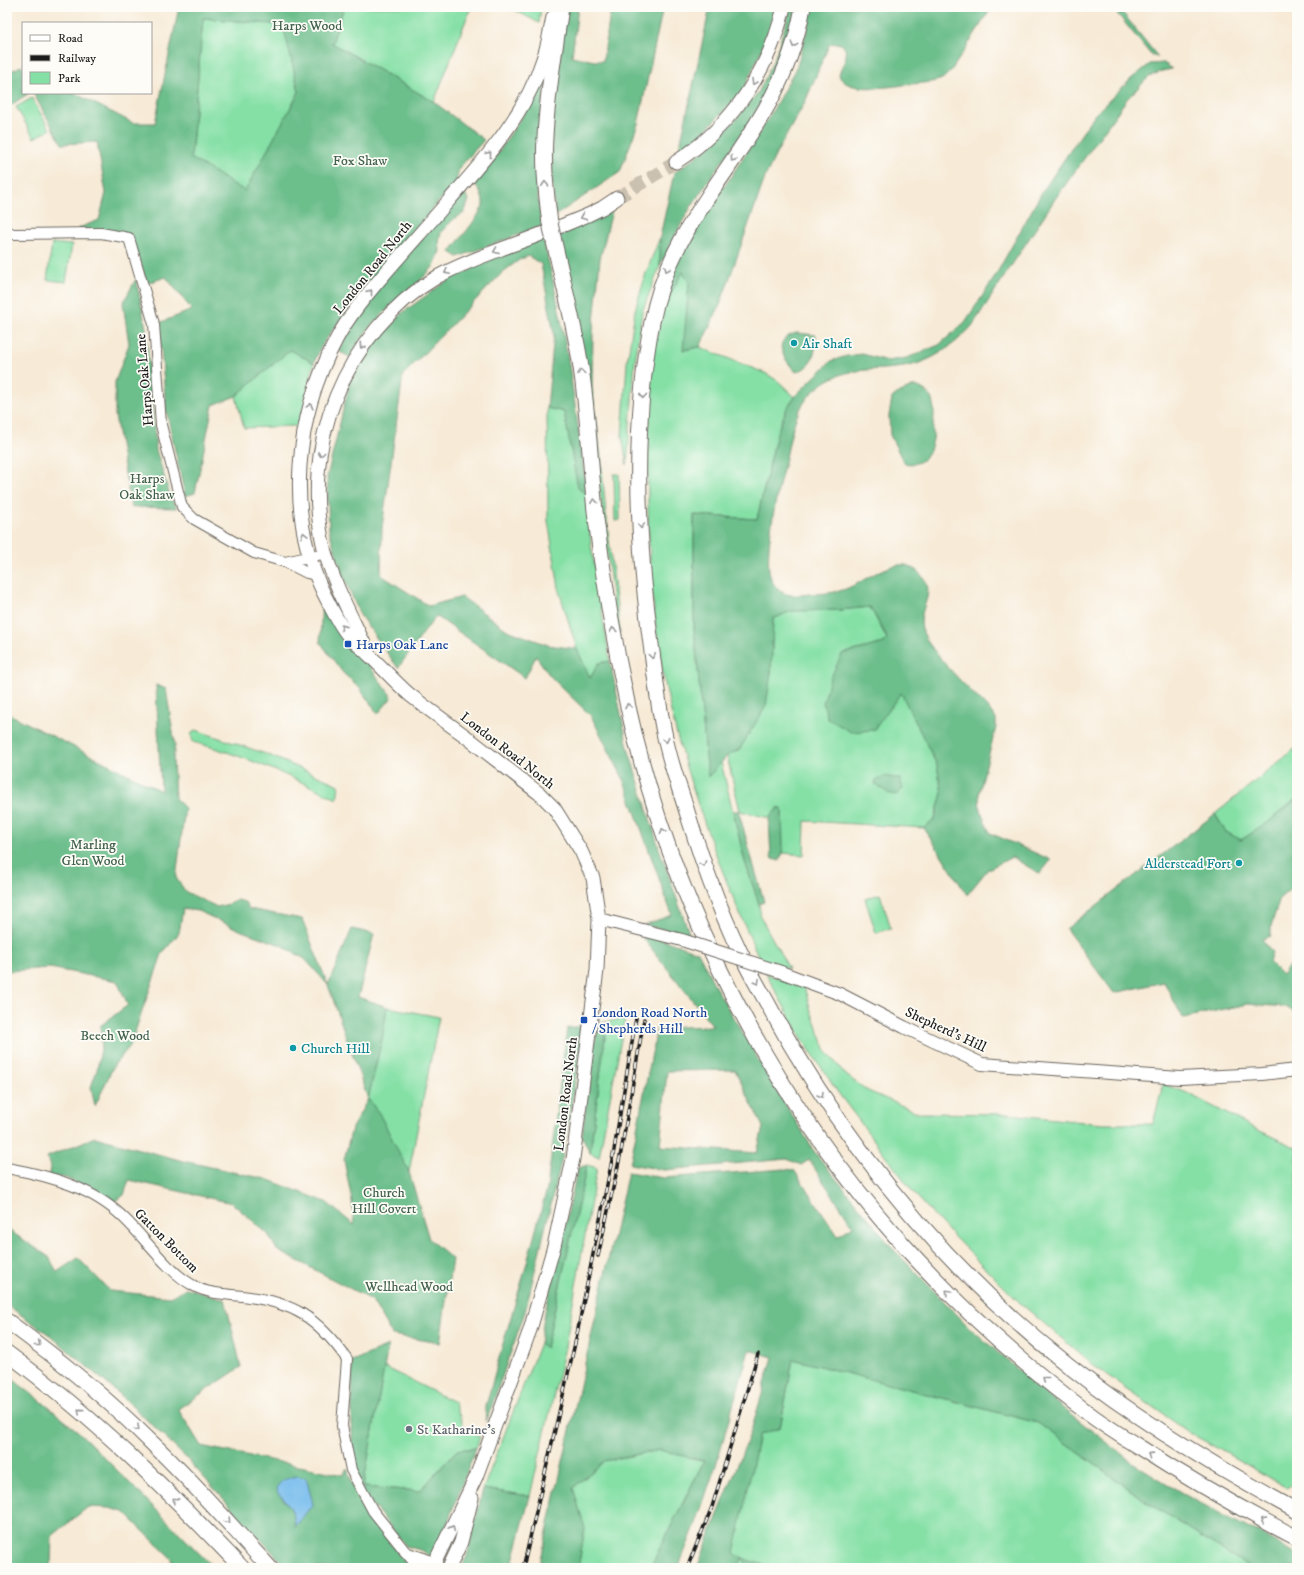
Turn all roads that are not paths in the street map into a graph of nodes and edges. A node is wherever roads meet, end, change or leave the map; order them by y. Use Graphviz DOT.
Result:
graph roads {
  1 [pos="556,7"];
  2 [pos="561,7"];
  3 [pos="784,7"];
  4 [pos="803,7"];
  5 [pos="676,162"];
  6 [pos="617,198"];
  7 [pos="7,231"];
  8 [pos="326,553"];
  9 [pos="309,557"];
  10 [pos="285,562"];
  11 [pos="316,575"];
  12 [pos="370,655"];
  13 [pos="599,919"];
  14 [pos="1297,1070"];
  15 [pos="7,1168"];
  16 [pos="7,1321"];
  17 [pos="7,1353"];
  18 [pos="476,1477"];
  19 [pos="1297,1511"];
  20 [pos="1297,1538"];
  21 [pos="405,1552"];
  22 [pos="436,1566"];
  23 [pos="418,1567"];
  24 [pos="242,1568"];
  25 [pos="270,1568"];
  26 [pos="449,1568"];
  9 -- 1 [label="main road, London Road North, one-way"];
  20 -- 2 [label="highway, one-way"];
  3 -- 5 [label="main road, one-way"];
  4 -- 19 [label="highway, one-way"];
  6 -- 8 [label="main road, London Road North, one-way"];
  7 -- 10 [label="street, Harps Oak Lane"];
  8 -- 9 [label="street, Harps Oak Lane"];
  8 -- 12 [label="main road, London Road North"];
  9 -- 10 [label="street, Harps Oak Lane"];
  9 -- 11 [label="main road, London Road North"];
  10 -- 11 [label="street"];
  12 -- 11 [label="main road, London Road North, one-way"];
  12 -- 13 [label="main road, London Road North"];
  13 -- 14 [label="main road, Shepherd's Hill, bridge"];
  13 -- 18 [label="main road, London Road North"];
  15 -- 21 [label="street, Gatton Bottom"];
  16 -- 25 [label="highway, one-way"];
  24 -- 17 [label="highway, one-way"];
  22 -- 18 [label="main road, London Road North, one-way"];
  18 -- 26 [label="main road, London Road North"];
  21 -- 22 [label="street"];
  21 -- 23 [label="street, Gatton Bottom"];
}
